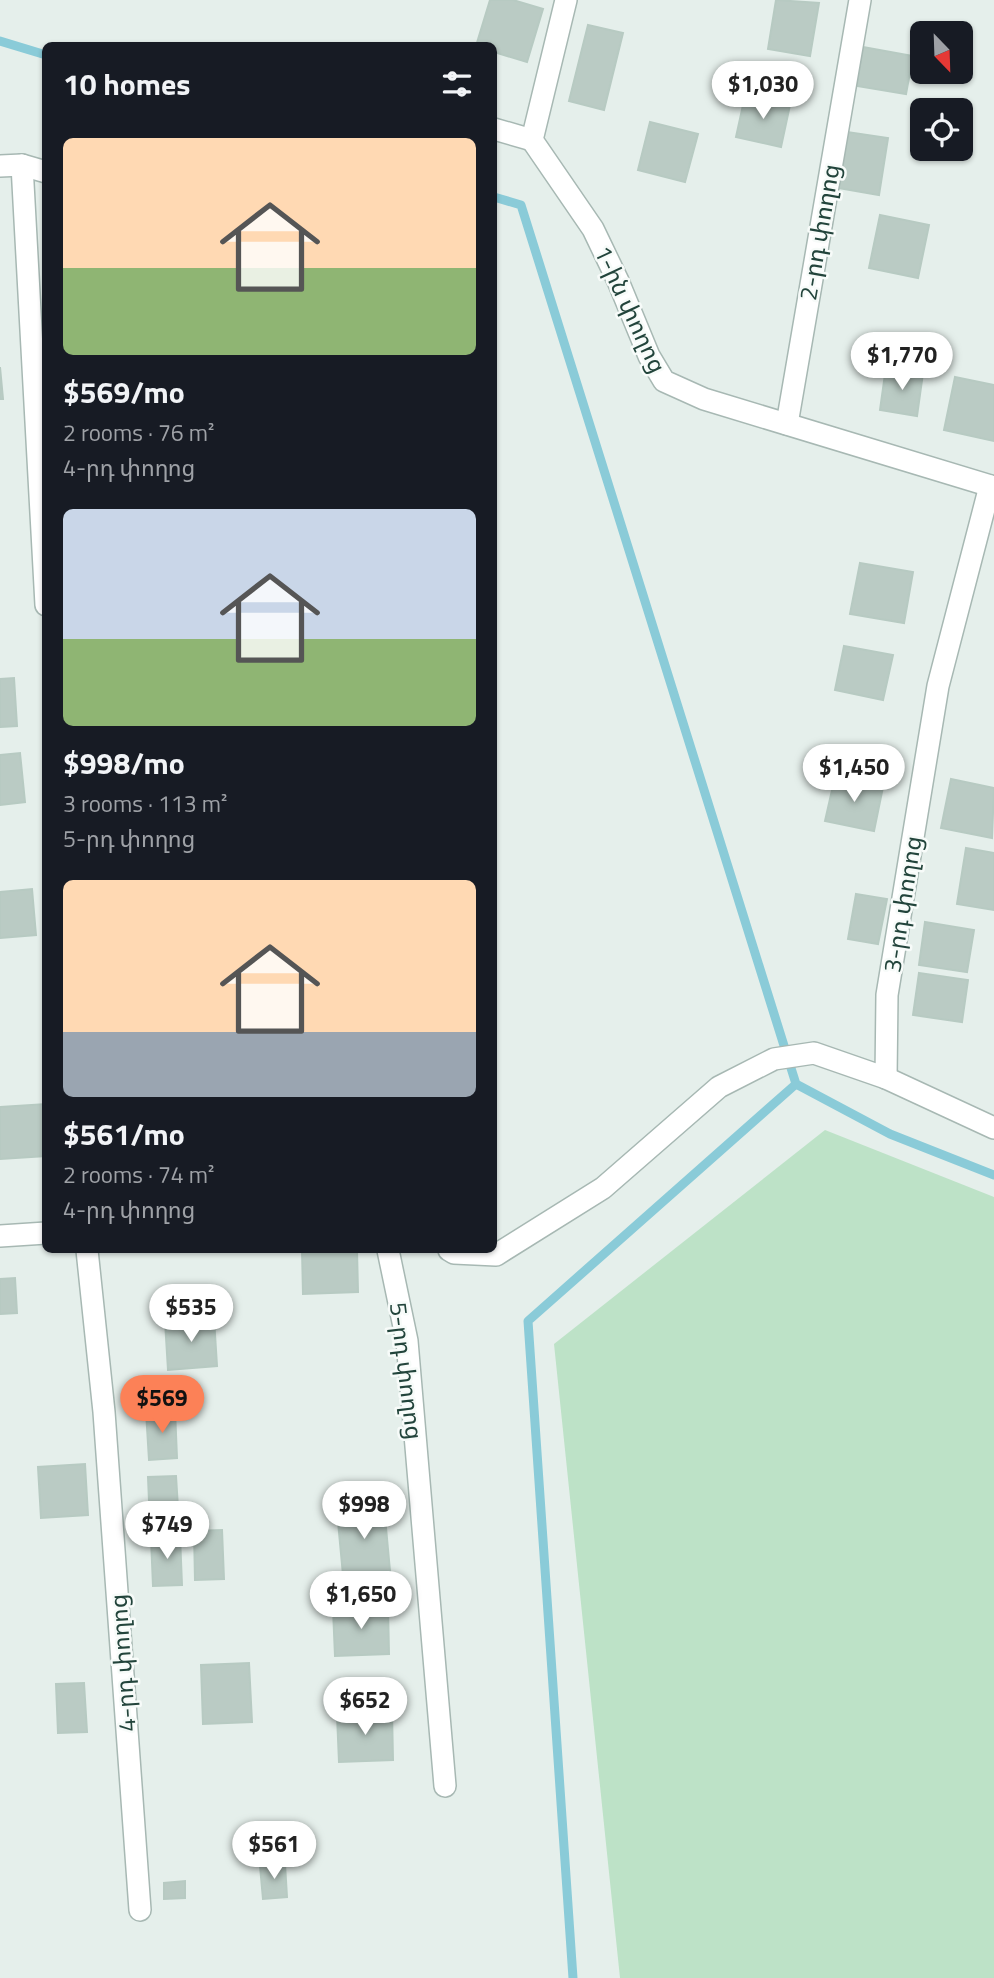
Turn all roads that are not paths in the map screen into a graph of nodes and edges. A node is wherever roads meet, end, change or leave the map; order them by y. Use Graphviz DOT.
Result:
graph roads {
  1 [pos="566,0"];
  2 [pos="860,0"];
  3 [pos="497,130"];
  4 [pos="532,140"];
  5 [pos="22,165"];
  6 [pos="0,166"];
  7 [pos="42,171"];
  8 [pos="787,424"];
  9 [pos="992,486"];
  10 [pos="42,532"];
  11 [pos="886,1078"];
  12 [pos="994,1128"];
  13 [pos="42,1233"];
  14 [pos="0,1236"];
  15 [pos="87,1253"];
  16 [pos="389,1253"];
  17 [pos="468,1253"];
  18 [pos="445,1786"];
  19 [pos="140,1910"];
  1 -- 4 [label="street"];
  2 -- 8 [label="street, 2-րդ փողոց"];
  3 -- 4 [label="street"];
  4 -- 8 [label="street, 1-ին փողոց"];
  5 -- 6 [label="street"];
  5 -- 7 [label="street"];
  5 -- 10 [label="street"];
  8 -- 9 [label="street, 1-ին փողոց"];
  9 -- 11 [label="street, 3-րդ փողոց"];
  11 -- 12 [label="street"];
  11 -- 17 [label="street"];
  13 -- 14 [label="street"];
  15 -- 19 [label="street, 4-րդ փողոց"];
  16 -- 18 [label="street, 5-րդ փողոց"];
}
